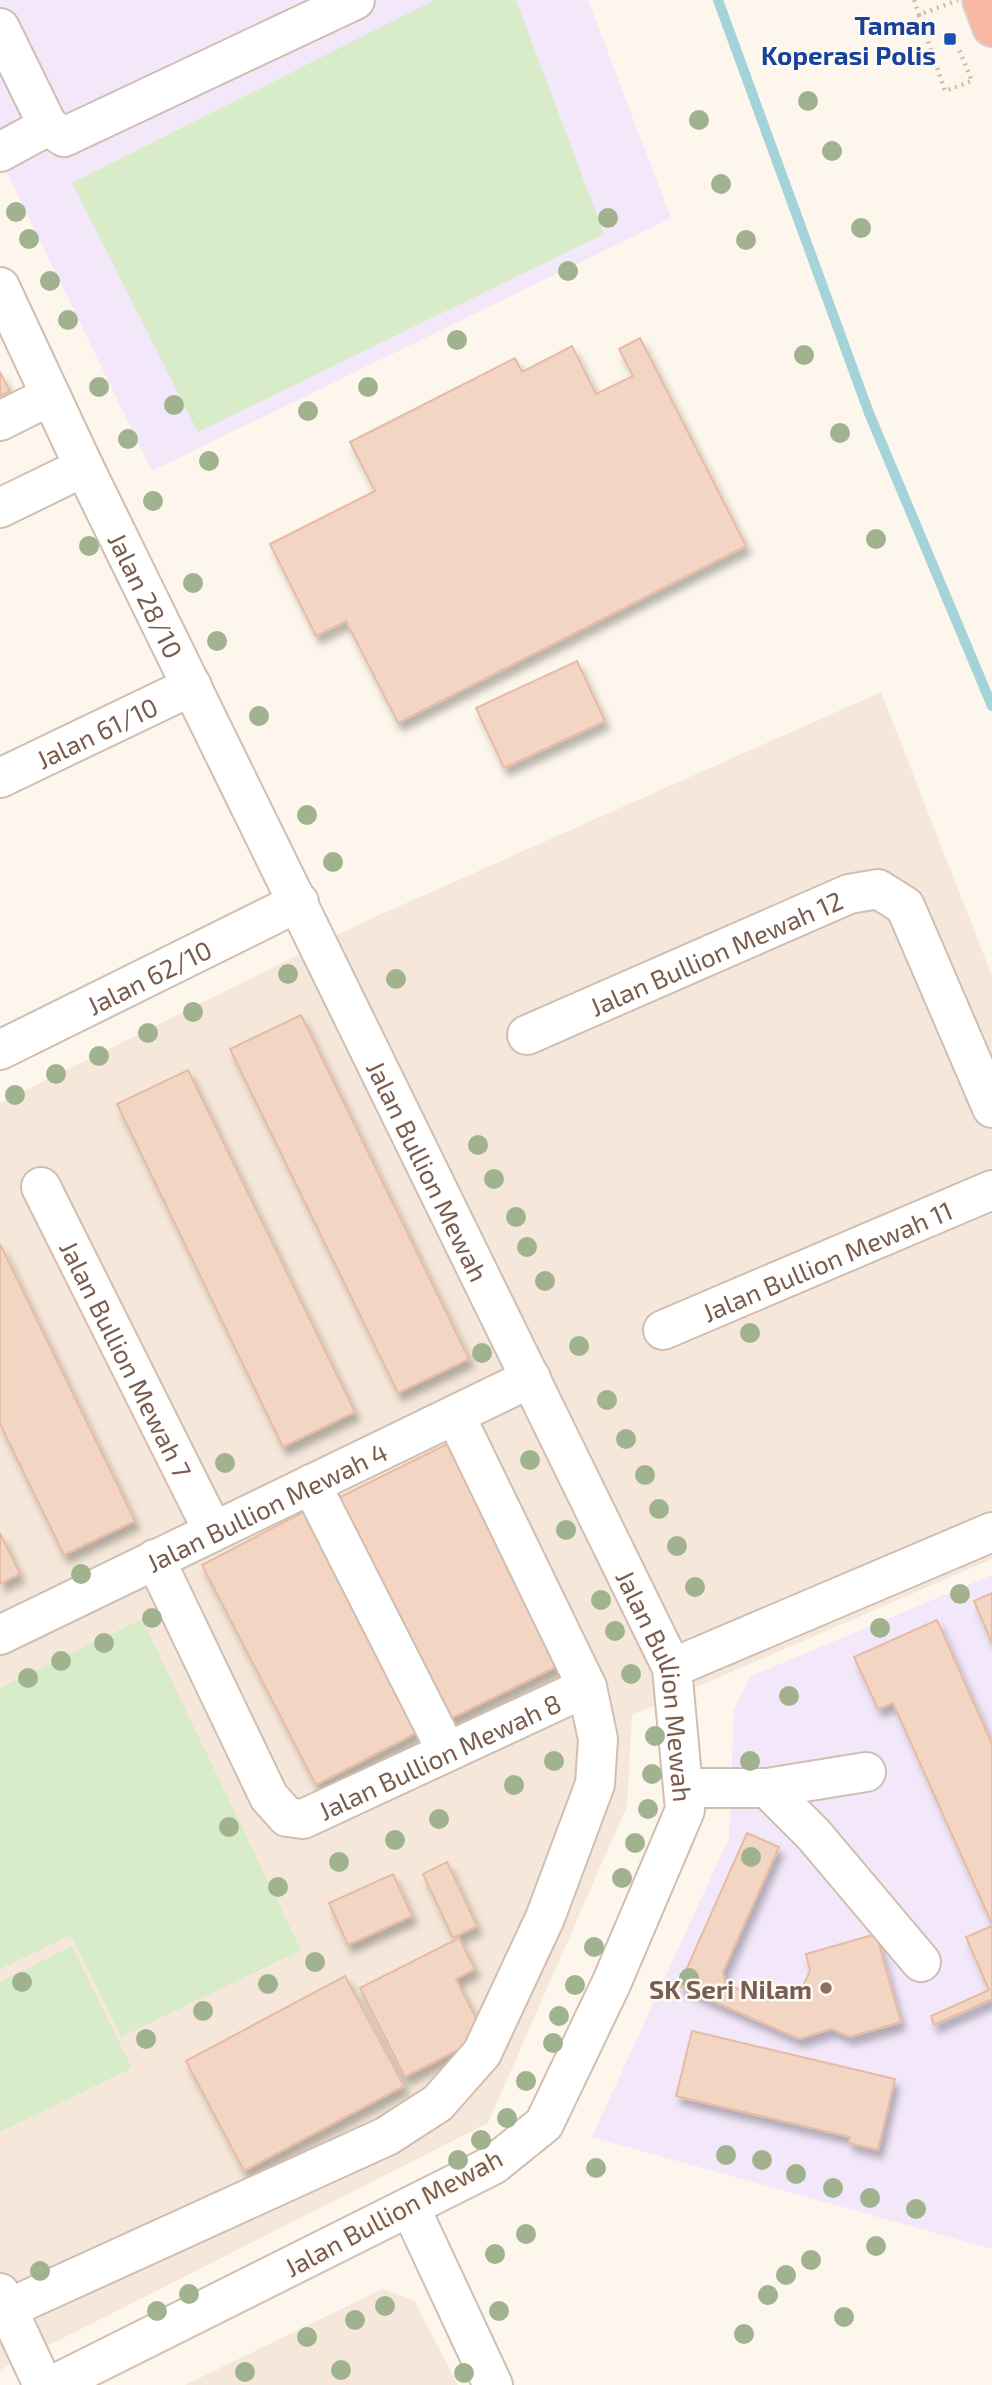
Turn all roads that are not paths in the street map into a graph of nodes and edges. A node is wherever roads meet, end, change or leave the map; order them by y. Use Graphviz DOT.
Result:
graph roads {
  1 [pos="355,0"];
  2 [pos="982,0"];
  3 [pos="0,27"];
  4 [pos="992,27"];
  5 [pos="48,126"];
  6 [pos="0,152"];
  7 [pos="0,287"];
  8 [pos="50,396"];
  9 [pos="0,421"];
  10 [pos="84,467"];
  11 [pos="0,508"];
  12 [pos="192,686"];
  13 [pos="0,778"];
  14 [pos="299,902"];
  15 [pos="527,1035"];
  16 [pos="0,1050"];
  17 [pos="992,1108"];
  18 [pos="41,1187"];
  19 [pos="992,1190"];
  20 [pos="663,1330"];
  21 [pos="531,1378"];
  22 [pos="455,1415"];
  23 [pos="311,1484"];
  24 [pos="213,1531"];
  25 [pos="992,1532"];
  26 [pos="155,1559"];
  27 [pos="0,1635"];
  28 [pos="672,1668"];
  29 [pos="587,1687"];
  30 [pos="447,1752"];
  31 [pos="866,1772"];
  32 [pos="685,1787"];
  33 [pos="767,1788"];
  34 [pos="921,1962"];
  35 [pos="410,2207"];
  36 [pos="4,2301"];
  37 [pos="43,2385"];
  38 [pos="53,2385"];
  39 [pos="493,2385"];
  1 -- 5 [label="street"];
  2 -- 4 [label="highway"];
  3 -- 5 [label="street"];
  5 -- 6 [label="street"];
  7 -- 8 [label="street, Jalan 28/10"];
  8 -- 9 [label="street"];
  8 -- 10 [label="street, Jalan 28/10"];
  10 -- 11 [label="street"];
  10 -- 12 [label="street, Jalan 28/10"];
  12 -- 13 [label="street, Jalan 61/10"];
  12 -- 14 [label="street, Jalan 28/10"];
  14 -- 16 [label="street, Jalan 62/10"];
  14 -- 21 [label="street, Jalan Bullion Mewah"];
  15 -- 17 [label="street, Jalan Bullion Mewah 12"];
  18 -- 24 [label="street, Jalan Bullion Mewah 7"];
  19 -- 20 [label="street, Jalan Bullion Mewah 11"];
  21 -- 22 [label="street, Jalan Bullion Mewah 4"];
  21 -- 28 [label="street, Jalan Bullion Mewah"];
  22 -- 23 [label="street, Jalan Bullion Mewah 4"];
  22 -- 29 [label="street"];
  23 -- 24 [label="street, Jalan Bullion Mewah 4"];
  23 -- 30 [label="street"];
  24 -- 26 [label="street, Jalan Bullion Mewah 4"];
  25 -- 28 [label="street"];
  26 -- 27 [label="street, Jalan Bullion Mewah 4"];
  26 -- 30 [label="street, Jalan Bullion Mewah 8"];
  28 -- 32 [label="street, Jalan Bullion Mewah"];
  29 -- 30 [label="street, Jalan Bullion Mewah 8"];
  29 -- 36 [label="street"];
  31 -- 33 [label="street"];
  32 -- 33 [label="street"];
  32 -- 35 [label="street, Jalan Bullion Mewah"];
  33 -- 34 [label="street"];
  35 -- 38 [label="street, Jalan Bullion Mewah"];
  35 -- 39 [label="street"];
  36 -- 37 [label="street"];
}
